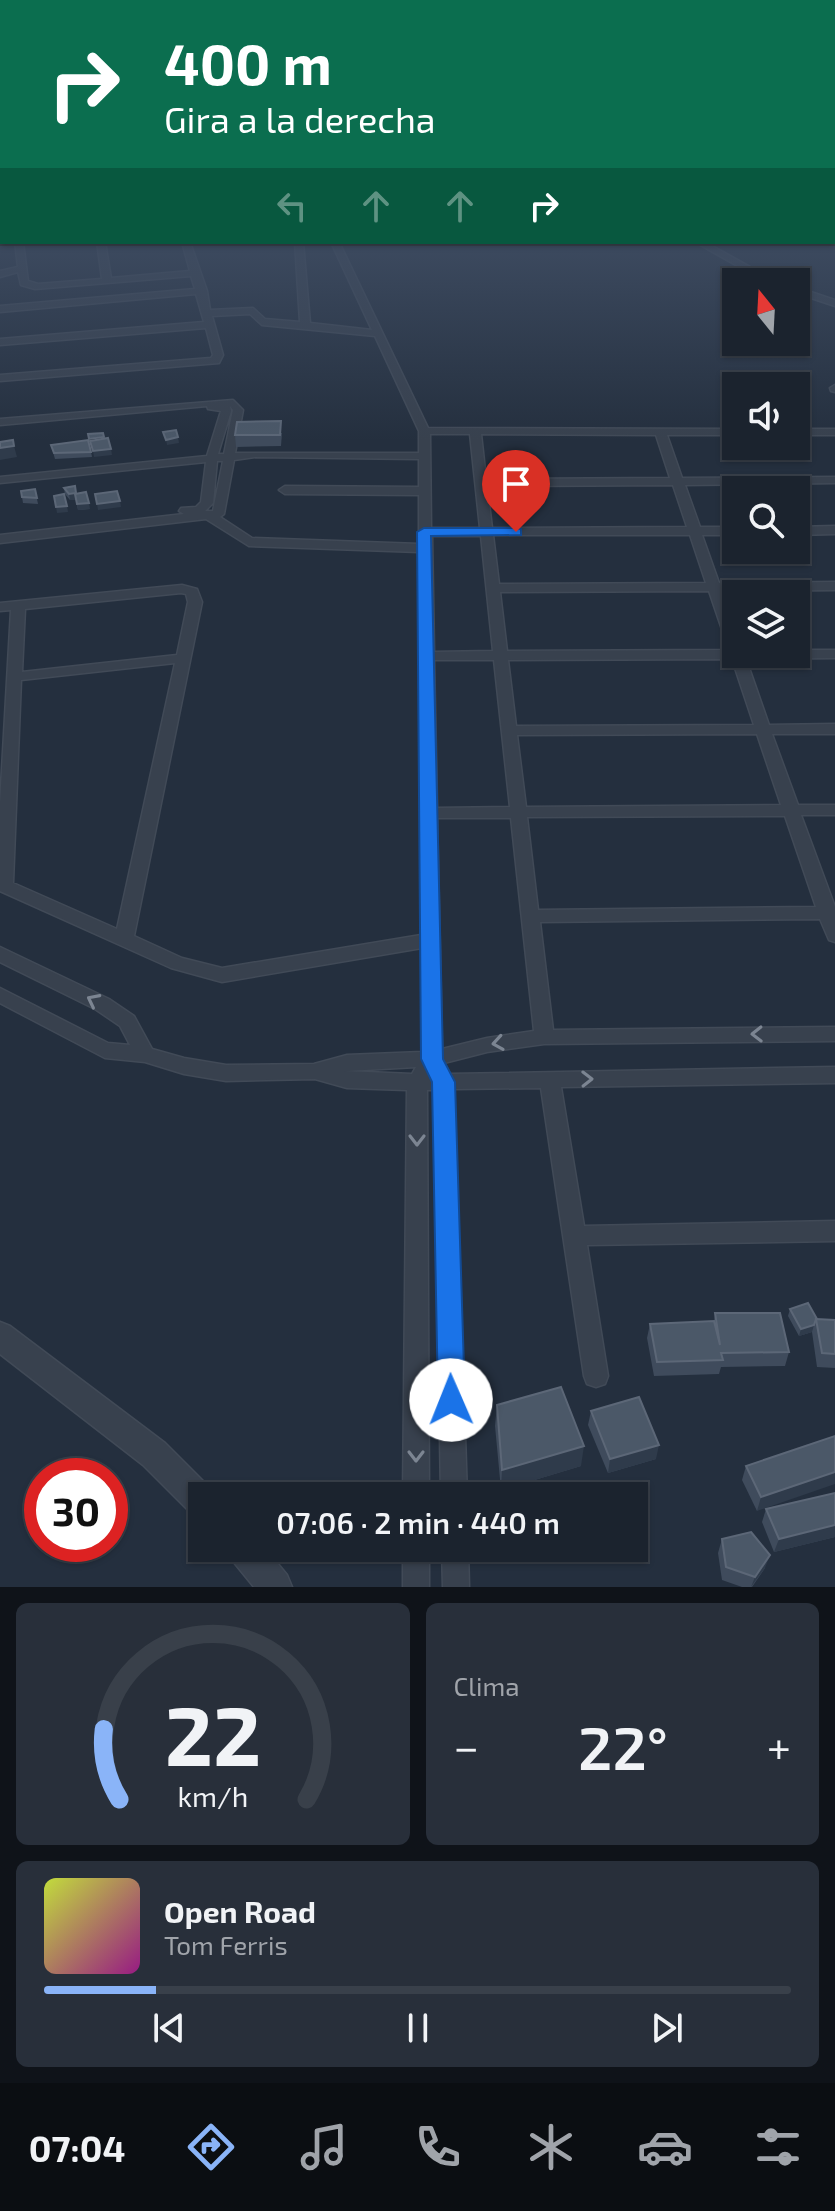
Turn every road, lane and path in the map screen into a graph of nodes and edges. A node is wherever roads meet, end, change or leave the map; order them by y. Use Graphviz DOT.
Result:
graph roads {
  1 [pos="136,293"];
  2 [pos="175,293"];
  3 [pos="202,293"];
  4 [pos="303,293"];
  5 [pos="359,293"];
  6 [pos="810,295"];
  7 [pos="137,296"];
  8 [pos="835,303"];
  9 [pos="0,309"];
  10 [pos="207,319"];
  11 [pos="305,325"];
  12 [pos="379,334"];
  13 [pos="0,342"];
  14 [pos="0,378"];
  15 [pos="0,422"];
  16 [pos="0,429"];
  17 [pos="424,431"];
  18 [pos="475,431"];
  19 [pos="660,431"];
  20 [pos="722,432"];
  21 [pos="810,432"];
  22 [pos="835,432"];
  23 [pos="229,453"];
  24 [pos="212,454"];
  25 [pos="424,456"];
  26 [pos="0,470"];
  27 [pos="0,480"];
  28 [pos="835,480"];
  29 [pos="678,481"];
  30 [pos="481,483"];
  31 [pos="285,490"];
  32 [pos="424,491"];
  33 [pos="199,510"];
  34 [pos="212,516"];
  35 [pos="835,530"];
  36 [pos="0,531"];
  37 [pos="695,531"];
  38 [pos="722,531"];
  39 [pos="810,531"];
  40 [pos="487,532"];
  41 [pos="0,539"];
  42 [pos="424,540"];
  43 [pos="835,586"];
  44 [pos="714,587"];
  45 [pos="493,588"];
  46 [pos="18,605"];
  47 [pos="0,607"];
  48 [pos="722,610"];
  49 [pos="722,653"];
  50 [pos="810,654"];
  51 [pos="835,654"];
  52 [pos="501,655"];
  53 [pos="426,656"];
  54 [pos="184,658"];
  55 [pos="742,668"];
  56 [pos="14,677"];
  57 [pos="763,729"];
  58 [pos="835,729"];
  59 [pos="509,731"];
  60 [pos="835,810"];
  61 [pos="792,811"];
  62 [pos="519,812"];
  63 [pos="428,813"];
  64 [pos="2,885"];
  65 [pos="831,913"];
  66 [pos="531,916"];
  67 [pos="835,936"];
  68 [pos="124,940"];
  69 [pos="430,940"];
  70 [pos="0,954"];
  71 [pos="0,995"];
  72 [pos="835,1034"];
  73 [pos="544,1037"];
  74 [pos="145,1054"];
  75 [pos="432,1059"];
  76 [pos="314,1072"];
  77 [pos="835,1075"];
  78 [pos="550,1080"];
  79 [pos="417,1082"];
  80 [pos="444,1082"];
  81 [pos="835,1231"];
  82 [pos="576,1236"];
  83 [pos="0,1336"];
  84 [pos="596,1376"];
  85 [pos="416,1482"];
  86 [pos="454,1482"];
  87 [pos="188,1488"];
  88 [pos="255,1562"];
  89 [pos="416,1562"];
  90 [pos="455,1562"];
  91 [pos="275,1587"];
  92 [pos="416,1587"];
  93 [pos="456,1587"];
  1 -- 7 [label="street"];
  2 -- 7 [label="street"];
  3 -- 10 [label="street"];
  4 -- 11 [label="street"];
  5 -- 12 [label="street"];
  6 -- 8 [label="street"];
  7 -- 9 [label="street"];
  10 -- 11 [label="street"];
  10 -- 13 [label="street"];
  10 -- 14 [label="street"];
  11 -- 12 [label="street"];
  12 -- 17 [label="street"];
  15 -- 23 [label="street"];
  16 -- 24 [label="street"];
  17 -- 18 [label="street"];
  17 -- 25 [label="street"];
  18 -- 19 [label="street"];
  18 -- 30 [label="street"];
  19 -- 20 [label="street"];
  19 -- 29 [label="street"];
  21 -- 22 [label="street"];
  23 -- 24 [label="street"];
  23 -- 25 [label="street"];
  23 -- 34 [label="street"];
  24 -- 26 [label="street"];
  24 -- 27 [label="street"];
  24 -- 33 [label="street"];
  25 -- 32 [label="street"];
  28 -- 29 [label="street"];
  29 -- 30 [label="street"];
  29 -- 37 [label="street"];
  30 -- 40 [label="street"];
  31 -- 32 [label="street"];
  32 -- 42 [label="street"];
  33 -- 34 [label="street"];
  33 -- 36 [label="street"];
  34 -- 41 [label="street"];
  34 -- 42 [label="street"];
  35 -- 39 [label="street"];
  37 -- 38 [label="street"];
  37 -- 40 [label="street"];
  37 -- 44 [label="street"];
  40 -- 42 [label="street"];
  40 -- 45 [label="street"];
  42 -- 53 [label="street"];
  43 -- 44 [label="street"];
  44 -- 45 [label="street"];
  44 -- 48 [label="street"];
  45 -- 52 [label="street"];
  46 -- 47 [label="street"];
  46 -- 54 [label="street"];
  46 -- 56 [label="street"];
  49 -- 52 [label="street"];
  50 -- 51 [label="street"];
  52 -- 53 [label="street"];
  52 -- 59 [label="street"];
  53 -- 63 [label="street"];
  54 -- 56 [label="street"];
  54 -- 68 [label="street"];
  55 -- 57 [label="street"];
  56 -- 64 [label="street"];
  57 -- 58 [label="street"];
  57 -- 59 [label="street"];
  57 -- 61 [label="street"];
  59 -- 62 [label="street"];
  60 -- 61 [label="street"];
  61 -- 62 [label="street"];
  61 -- 65 [label="street"];
  62 -- 63 [label="street"];
  62 -- 66 [label="street"];
  63 -- 69 [label="street"];
  64 -- 68 [label="street"];
  65 -- 66 [label="street"];
  65 -- 67 [label="street"];
  66 -- 73 [label="street"];
  68 -- 69 [label="street"];
  69 -- 75 [label="street"];
  74 -- 70 [label="street, one-way"];
  71 -- 74 [label="street"];
  72 -- 73 [label="street, one-way"];
  73 -- 75 [label="street, one-way"];
  74 -- 76 [label="street"];
  75 -- 76 [label="street"];
  75 -- 79 [label="street"];
  75 -- 80 [label="street"];
  76 -- 79 [label="street"];
  78 -- 77 [label="street, one-way"];
  78 -- 80 [label="street"];
  78 -- 82 [label="street"];
  79 -- 80 [label="street"];
  79 -- 85 [label="street, one-way"];
  80 -- 86 [label="street"];
  81 -- 82 [label="street"];
  82 -- 84 [label="street"];
  83 -- 87 [label="street"];
  88 -- 91 [label="street"];
  89 -- 92 [label="street"];
  90 -- 93 [label="street"];
}
